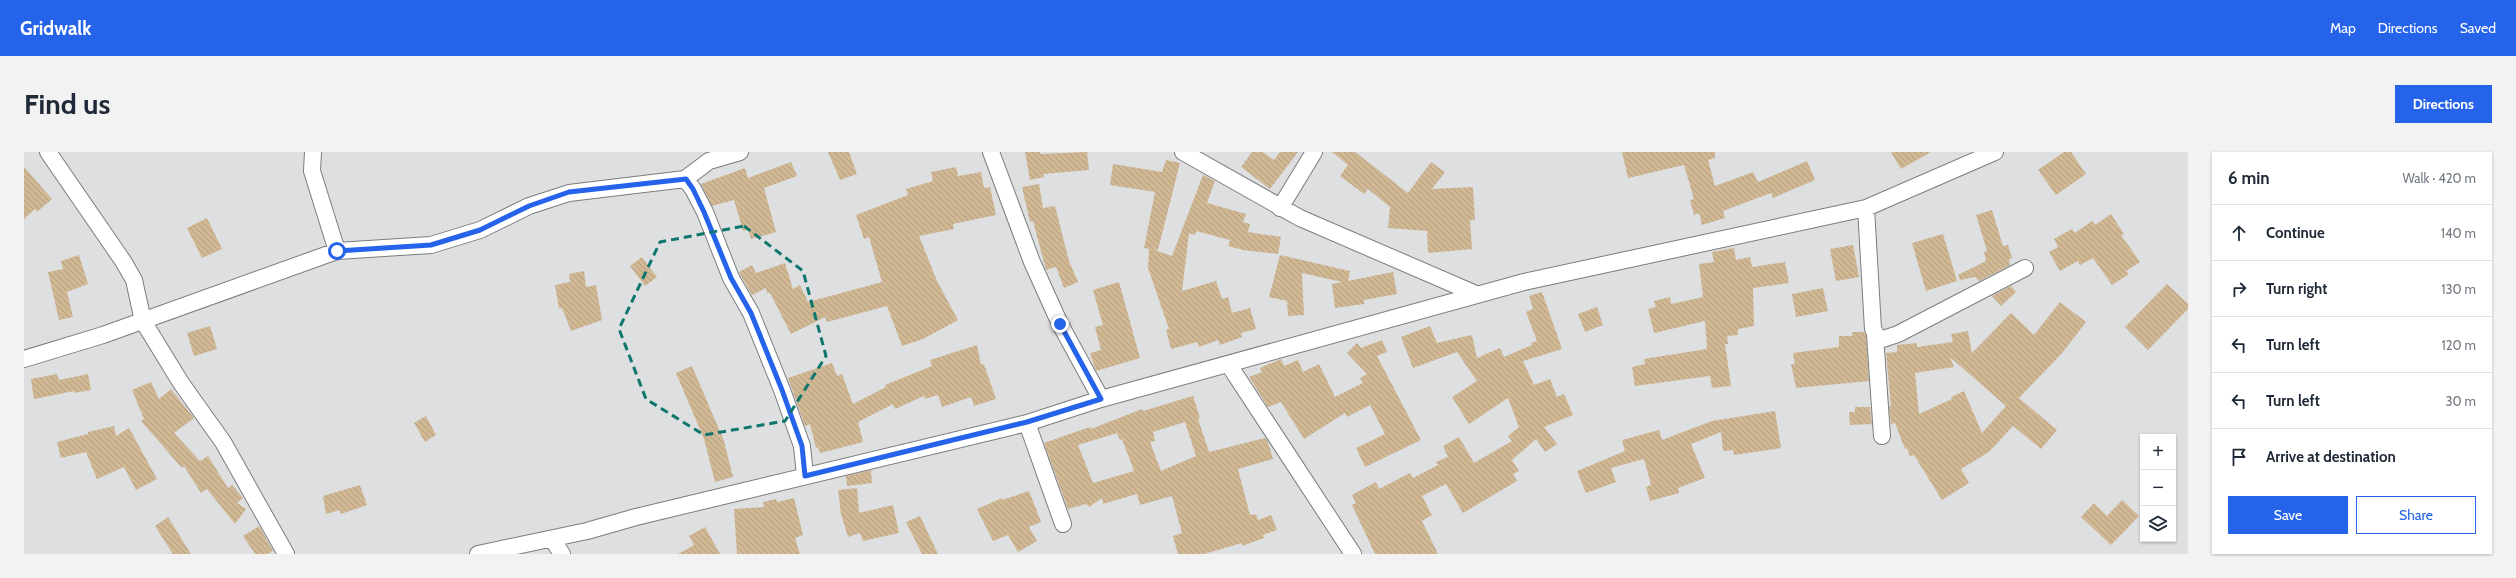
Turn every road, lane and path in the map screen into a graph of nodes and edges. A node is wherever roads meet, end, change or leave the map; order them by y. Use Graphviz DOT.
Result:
graph roads {
  1 [pos="48,152"];
  2 [pos="312,152"];
  3 [pos="740,152"];
  4 [pos="991,152"];
  5 [pos="1183,152"];
  6 [pos="1314,152"];
  7 [pos="1995,152"];
  8 [pos="708,156"];
  9 [pos="686,179"];
  10 [pos="1280,208"];
  11 [pos="1866,208"];
  12 [pos="337,251"];
  13 [pos="2025,268"];
  14 [pos="1476,294"];
  15 [pos="143,321"];
  16 [pos="1875,335"];
  17 [pos="24,359"];
  18 [pos="1229,365"];
  19 [pos="1101,399"];
  20 [pos="1027,422"];
  21 [pos="1882,436"];
  22 [pos="805,476"];
  23 [pos="1063,524"];
  24 [pos="552,539"];
  25 [pos="286,554"];
  26 [pos="478,554"];
  27 [pos="562,554"];
  28 [pos="1353,554"];
  1 -- 15 [label="street"];
  2 -- 12 [label="street"];
  3 -- 8 [label="street"];
  4 -- 19 [label="street"];
  5 -- 10 [label="street"];
  6 -- 10 [label="street"];
  7 -- 11 [label="street"];
  8 -- 9 [label="street"];
  9 -- 12 [label="street"];
  9 -- 22 [label="street"];
  10 -- 14 [label="street"];
  11 -- 14 [label="street"];
  11 -- 16 [label="street"];
  12 -- 15 [label="street"];
  13 -- 16 [label="street"];
  14 -- 18 [label="street"];
  15 -- 17 [label="street"];
  15 -- 25 [label="street"];
  16 -- 21 [label="street"];
  18 -- 19 [label="street"];
  18 -- 28 [label="street"];
  19 -- 20 [label="street"];
  20 -- 22 [label="street"];
  20 -- 23 [label="street"];
  22 -- 24 [label="street"];
  24 -- 26 [label="street"];
  24 -- 27 [label="street"];
}
